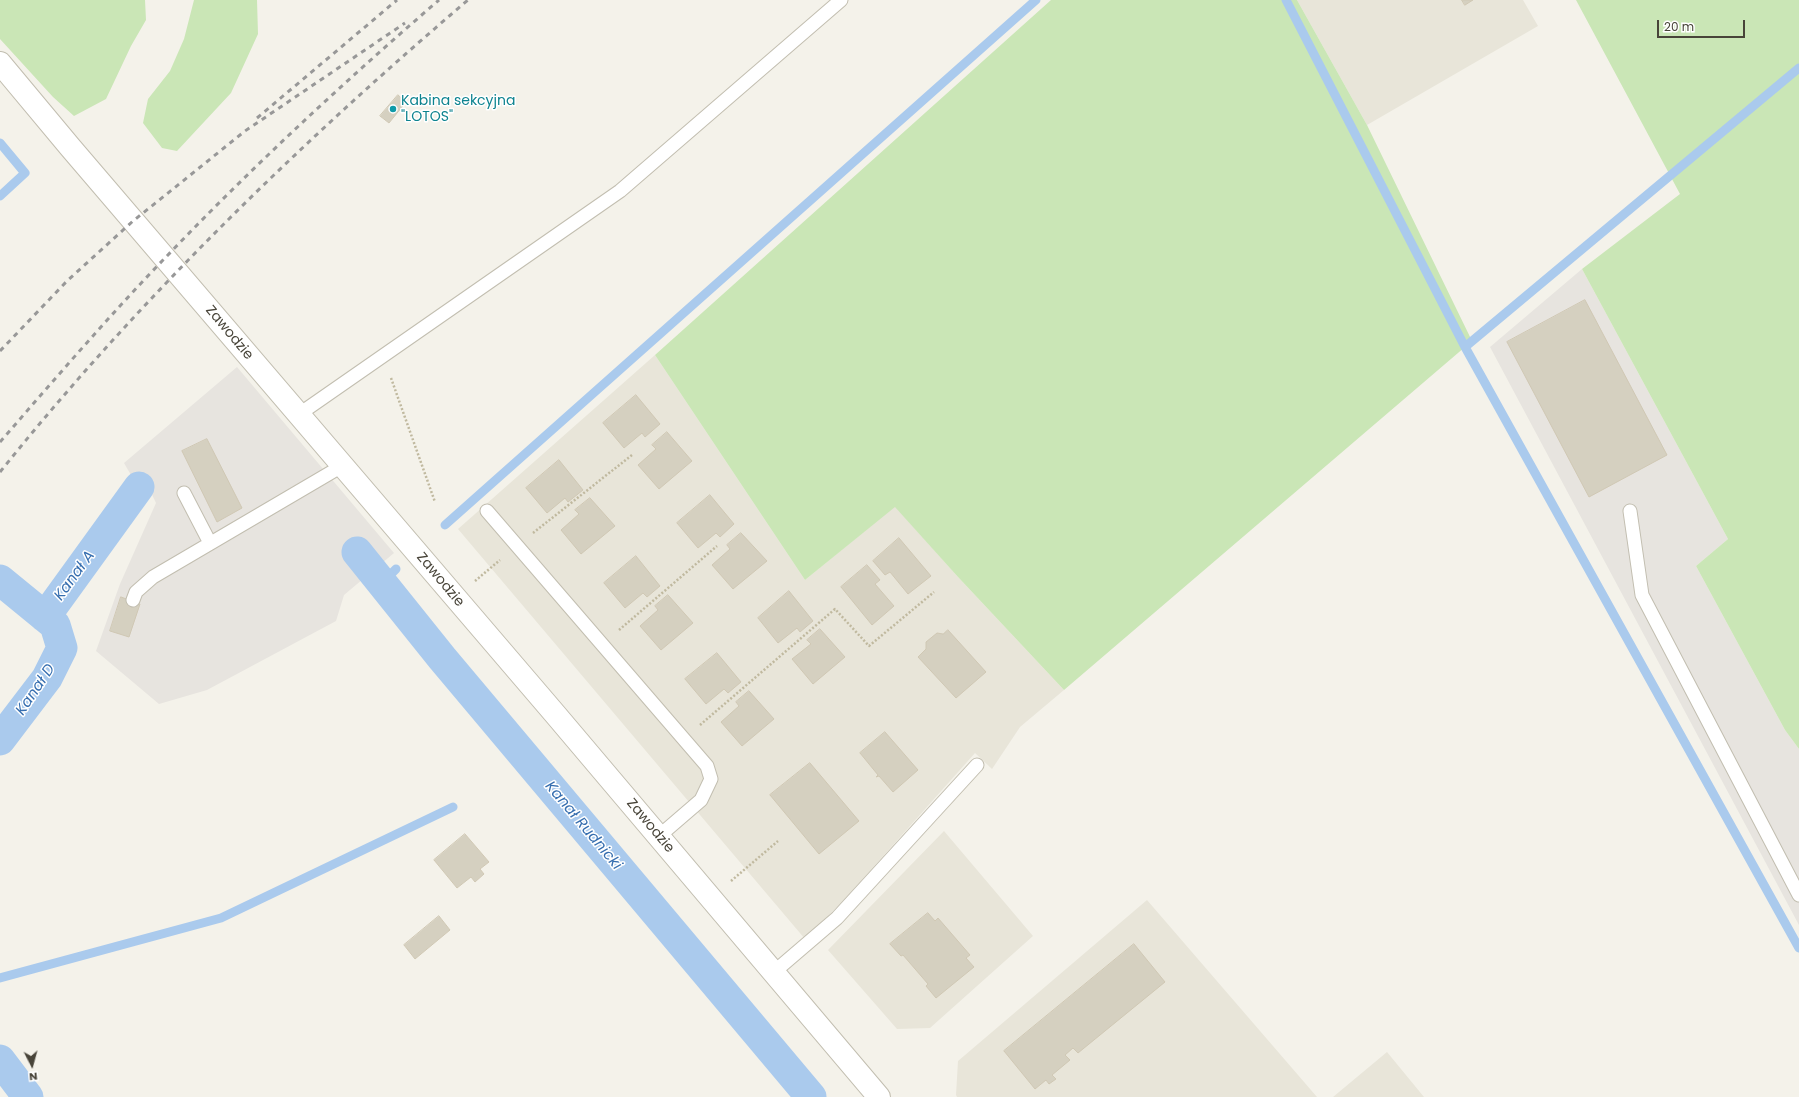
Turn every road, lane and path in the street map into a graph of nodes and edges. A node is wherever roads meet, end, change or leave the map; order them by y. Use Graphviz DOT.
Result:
graph roads {
  1 [pos="841,0"];
  2 [pos="0,63"];
  3 [pos="383,356"];
  4 [pos="298,415"];
  5 [pos="632,455"];
  6 [pos="342,466"];
  7 [pos="184,493"];
  8 [pos="435,502"];
  9 [pos="1630,511"];
  10 [pos="487,512"];
  11 [pos="210,543"];
  12 [pos="516,546"];
  13 [pos="717,546"];
  14 [pos="473,583"];
  15 [pos="934,592"];
  16 [pos="133,600"];
  17 [pos="602,645"];
  18 [pos="684,739"];
  19 [pos="977,765"];
  20 [pos="658,836"];
  21 [pos="778,841"];
  22 [pos="730,882"];
  23 [pos="1799,895"];
  24 [pos="774,972"];
  25 [pos="879,1097"];
  1 -- 3 [label="lane"];
  2 -- 4 [label="street, Zawodzie"];
  3 -- 4 [label="lane"];
  3 -- 8 [label="path"];
  4 -- 6 [label="street, Zawodzie"];
  5 -- 12 [label="path"];
  6 -- 11 [label="lane"];
  6 -- 20 [label="street, Zawodzie"];
  7 -- 11 [label="lane"];
  9 -- 23 [label="lane"];
  10 -- 12 [label="lane"];
  11 -- 16 [label="lane"];
  12 -- 14 [label="path"];
  12 -- 17 [label="lane"];
  13 -- 17 [label="path"];
  15 -- 18 [label="path"];
  17 -- 18 [label="lane"];
  18 -- 20 [label="lane"];
  19 -- 24 [label="lane"];
  20 -- 24 [label="street, Zawodzie"];
  21 -- 22 [label="path"];
  24 -- 25 [label="street, Zawodzie"];
}
